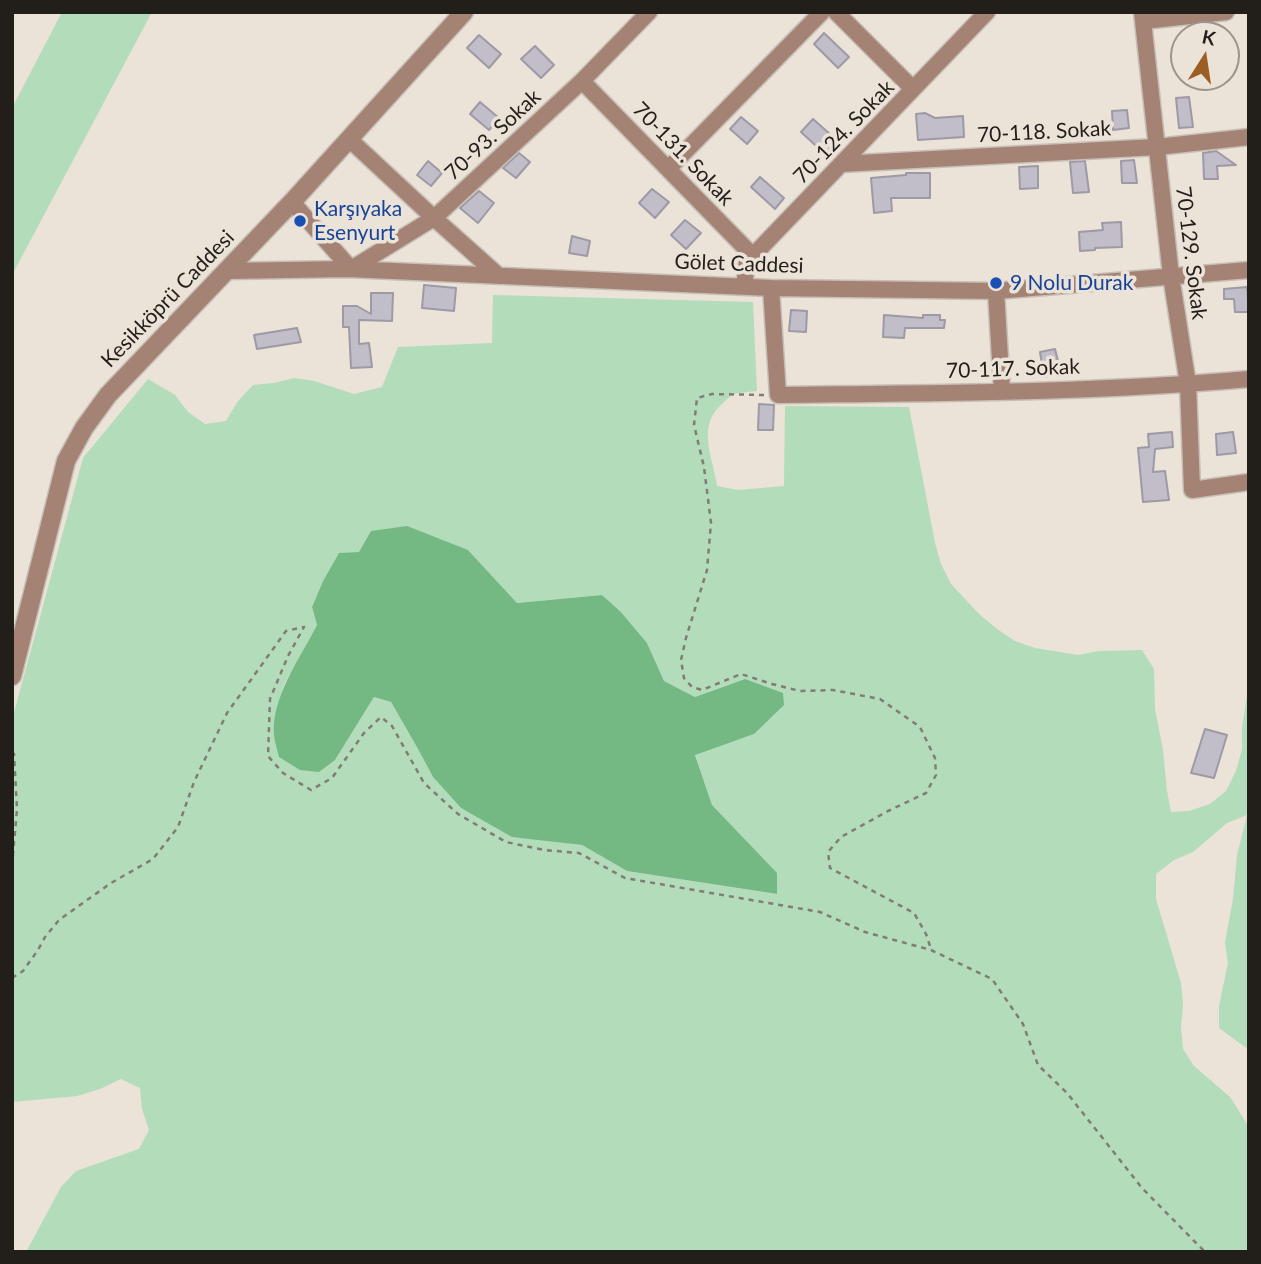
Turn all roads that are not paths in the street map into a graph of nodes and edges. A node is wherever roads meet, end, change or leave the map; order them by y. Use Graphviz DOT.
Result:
graph roads {
  1 [pos="464,12"];
  2 [pos="649,12"];
  3 [pos="821,12"];
  4 [pos="836,12"];
  5 [pos="987,12"];
  6 [pos="1226,12"];
  7 [pos="1143,17"];
  8 [pos="582,81"];
  9 [pos="913,89"];
  10 [pos="1249,137"];
  11 [pos="349,139"];
  12 [pos="1157,148"];
  13 [pos="841,164"];
  14 [pos="668,169"];
  15 [pos="292,202"];
  16 [pos="434,218"];
  17 [pos="753,256"];
  18 [pos="351,269"];
  19 [pos="1249,270"];
  20 [pos="226,271"];
  21 [pos="499,276"];
  22 [pos="1171,276"];
  23 [pos="744,286"];
  24 [pos="771,288"];
  25 [pos="996,291"];
  26 [pos="1249,379"];
  27 [pos="1188,384"];
  28 [pos="1002,392"];
  29 [pos="1249,482"];
  30 [pos="12,676"];
  1 -- 11 [label="street, Kesikköprü Caddesi"];
  2 -- 8 [label="street, 70-93. Sokak"];
  3 -- 14 [label="street"];
  4 -- 9 [label="street"];
  5 -- 9 [label="street, 70-124. Sokak"];
  6 -- 7 [label="street"];
  7 -- 12 [label="street, 70-129. Sokak"];
  8 -- 14 [label="street, 70-131. Sokak"];
  8 -- 16 [label="street, 70-93. Sokak"];
  9 -- 13 [label="street, 70-124. Sokak"];
  10 -- 12 [label="street, 70-118. Sokak"];
  11 -- 15 [label="street, Kesikköprü Caddesi"];
  11 -- 16 [label="street"];
  12 -- 13 [label="street, 70-118. Sokak"];
  12 -- 22 [label="street, 70-129. Sokak"];
  13 -- 17 [label="street, 70-124. Sokak"];
  14 -- 17 [label="street, 70-131. Sokak"];
  15 -- 18 [label="street"];
  15 -- 20 [label="street, Kesikköprü Caddesi"];
  16 -- 18 [label="street, 70-93. Sokak"];
  16 -- 21 [label="street"];
  17 -- 23 [label="street, 70-124. Sokak"];
  18 -- 20 [label="street, Gölet Caddesi"];
  18 -- 21 [label="street, Gölet Caddesi"];
  19 -- 22 [label="street, Gölet Caddesi"];
  20 -- 30 [label="street, Kesikköprü Caddesi"];
  21 -- 23 [label="street, Gölet Caddesi"];
  22 -- 25 [label="street, Gölet Caddesi"];
  22 -- 27 [label="street, 70-129. Sokak"];
  23 -- 24 [label="street, Gölet Caddesi"];
  24 -- 25 [label="street, Gölet Caddesi"];
  24 -- 28 [label="street, 70-117. Sokak"];
  25 -- 28 [label="street"];
  26 -- 27 [label="street, 70-117. Sokak"];
  27 -- 28 [label="street, 70-117. Sokak"];
  27 -- 29 [label="street, 70-129. Sokak"];
}
